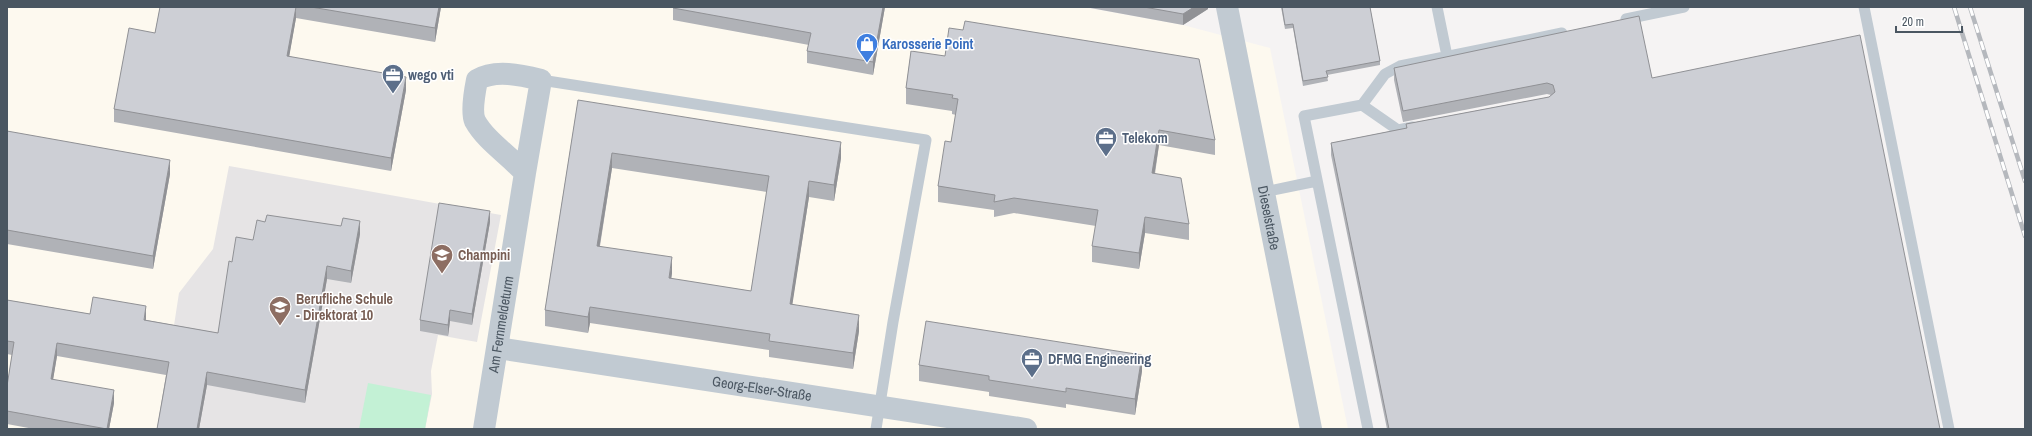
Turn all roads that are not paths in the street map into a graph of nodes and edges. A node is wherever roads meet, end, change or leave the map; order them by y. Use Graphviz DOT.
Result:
graph roads {
  1 [pos="1226,7"];
  2 [pos="1437,7"];
  3 [pos="1684,7"];
  4 [pos="1864,7"];
  5 [pos="1616,21"];
  6 [pos="1570,31"];
  7 [pos="1447,56"];
  8 [pos="541,80"];
  9 [pos="1362,105"];
  10 [pos="1421,126"];
  11 [pos="525,173"];
  12 [pos="1317,181"];
  13 [pos="1264,192"];
  14 [pos="498,348"];
  15 [pos="880,406"];
  16 [pos="484,429"];
  17 [pos="876,429"];
  18 [pos="1026,429"];
  19 [pos="1311,429"];
  20 [pos="1368,429"];
  21 [pos="1949,429"];
  1 -- 13 [label="street, Dieselstraße"];
  2 -- 7 [label="lane"];
  3 -- 5 [label="lane"];
  4 -- 21 [label="lane"];
  6 -- 7 [label="lane"];
  7 -- 9 [label="lane"];
  8 -- 11 [label="street, Am Fernmeldeturm"];
  8 -- 11 [label="street"];
  8 -- 15 [label="lane"];
  9 -- 10 [label="lane"];
  9 -- 12 [label="lane"];
  11 -- 14 [label="street, Am Fernmeldeturm"];
  12 -- 13 [label="lane"];
  12 -- 20 [label="lane"];
  13 -- 19 [label="street, Dieselstraße"];
  14 -- 15 [label="street, Georg-Elser-Straße"];
  14 -- 16 [label="street, Am Fernmeldeturm"];
  15 -- 17 [label="lane"];
  15 -- 18 [label="street, Georg-Elser-Straße"];
}
